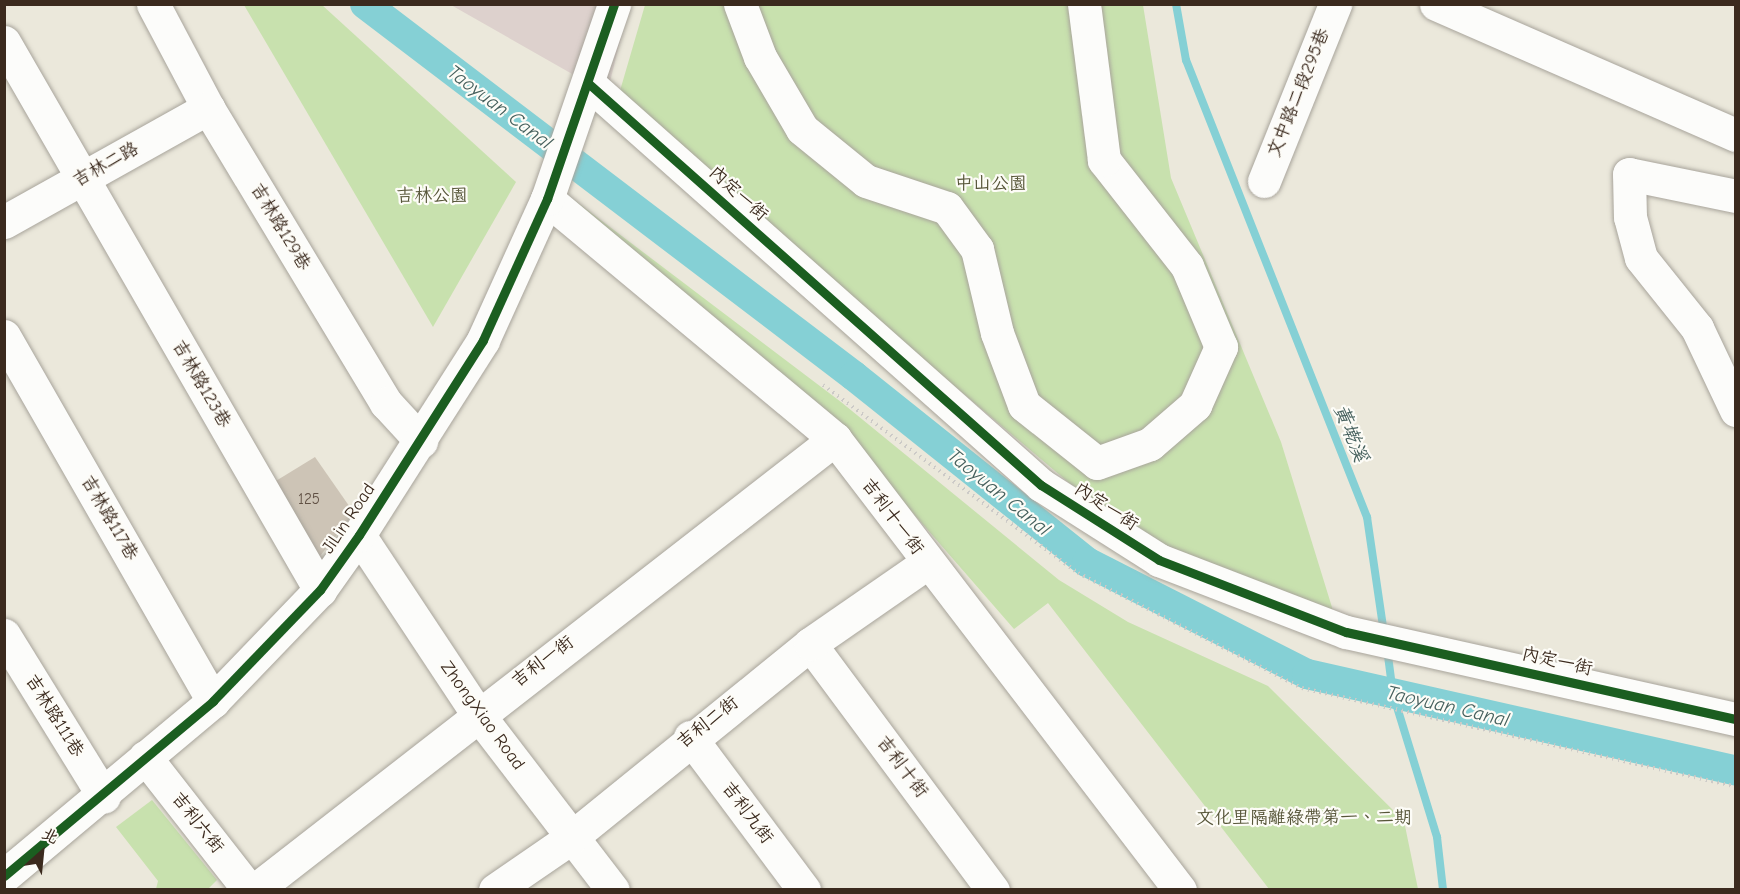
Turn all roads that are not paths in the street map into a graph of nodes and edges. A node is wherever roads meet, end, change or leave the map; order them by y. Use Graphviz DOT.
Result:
graph roads {
  1 [pos="153,4"];
  2 [pos="614,4"];
  3 [pos="740,4"];
  4 [pos="1084,4"];
  5 [pos="1335,4"];
  6 [pos="1436,4"];
  7 [pos="4,42"];
  8 [pos="588,83"];
  9 [pos="208,108"];
  10 [pos="1736,135"];
  11 [pos="82,179"];
  12 [pos="1264,182"];
  13 [pos="551,187"];
  14 [pos="1736,196"];
  15 [pos="4,222"];
  16 [pos="4,336"];
  17 [pos="1736,410"];
  18 [pos="834,439"];
  19 [pos="421,441"];
  20 [pos="359,535"];
  21 [pos="927,563"];
  22 [pos="320,590"];
  23 [pos="4,635"];
  24 [pos="810,644"];
  25 [pos="213,701"];
  26 [pos="477,713"];
  27 [pos="1736,719"];
  28 [pos="690,737"];
  29 [pos="145,757"];
  30 [pos="104,796"];
  31 [pos="572,837"];
  32 [pos="4,876"];
  33 [pos="249,890"];
  34 [pos="255,890"];
  35 [pos="495,890"];
  36 [pos="614,890"];
  37 [pos="804,890"];
  38 [pos="993,890"];
  39 [pos="1180,890"];
  1 -- 9 [label="street, 吉林路129巷"];
  2 -- 8 [label="street, JiLin Road"];
  3 -- 4 [label="street"];
  5 -- 12 [label="street, 文中路二段295巷"];
  6 -- 10 [label="street"];
  7 -- 11 [label="street, 吉林路123巷"];
  8 -- 13 [label="street, JiLin Road"];
  8 -- 27 [label="street, 內定一街"];
  9 -- 11 [label="street, 吉林二路"];
  9 -- 19 [label="street, 吉林路129巷"];
  11 -- 15 [label="street, 吉林二路"];
  11 -- 22 [label="street, 吉林路123巷"];
  13 -- 18 [label="street, 吉利十一街"];
  13 -- 19 [label="street, JiLin Road"];
  14 -- 17 [label="street"];
  16 -- 25 [label="street, 吉林路117巷"];
  18 -- 21 [label="street, 吉利十一街"];
  18 -- 26 [label="street, 吉利一街"];
  19 -- 20 [label="street, JiLin Road"];
  20 -- 22 [label="street, JiLin Road"];
  20 -- 26 [label="street, ZhongXiao Road"];
  21 -- 24 [label="street, 吉利二街"];
  21 -- 39 [label="street, 吉利十一街"];
  22 -- 25 [label="street, JiLin Road"];
  23 -- 30 [label="street, 吉林路111巷"];
  24 -- 28 [label="street, 吉利二街"];
  24 -- 38 [label="street, 吉利十街"];
  25 -- 29 [label="street, JiLin Road"];
  26 -- 31 [label="street, ZhongXiao Road"];
  26 -- 34 [label="street, 吉利一街"];
  28 -- 31 [label="street, 吉利二街"];
  28 -- 37 [label="street, 吉利九街"];
  29 -- 30 [label="street, JiLin Road"];
  29 -- 33 [label="street, 吉利六街"];
  30 -- 32 [label="street, JiLin Road"];
  31 -- 35 [label="street, 吉利二街"];
  31 -- 36 [label="street, ZhongXiao Road"];
}
